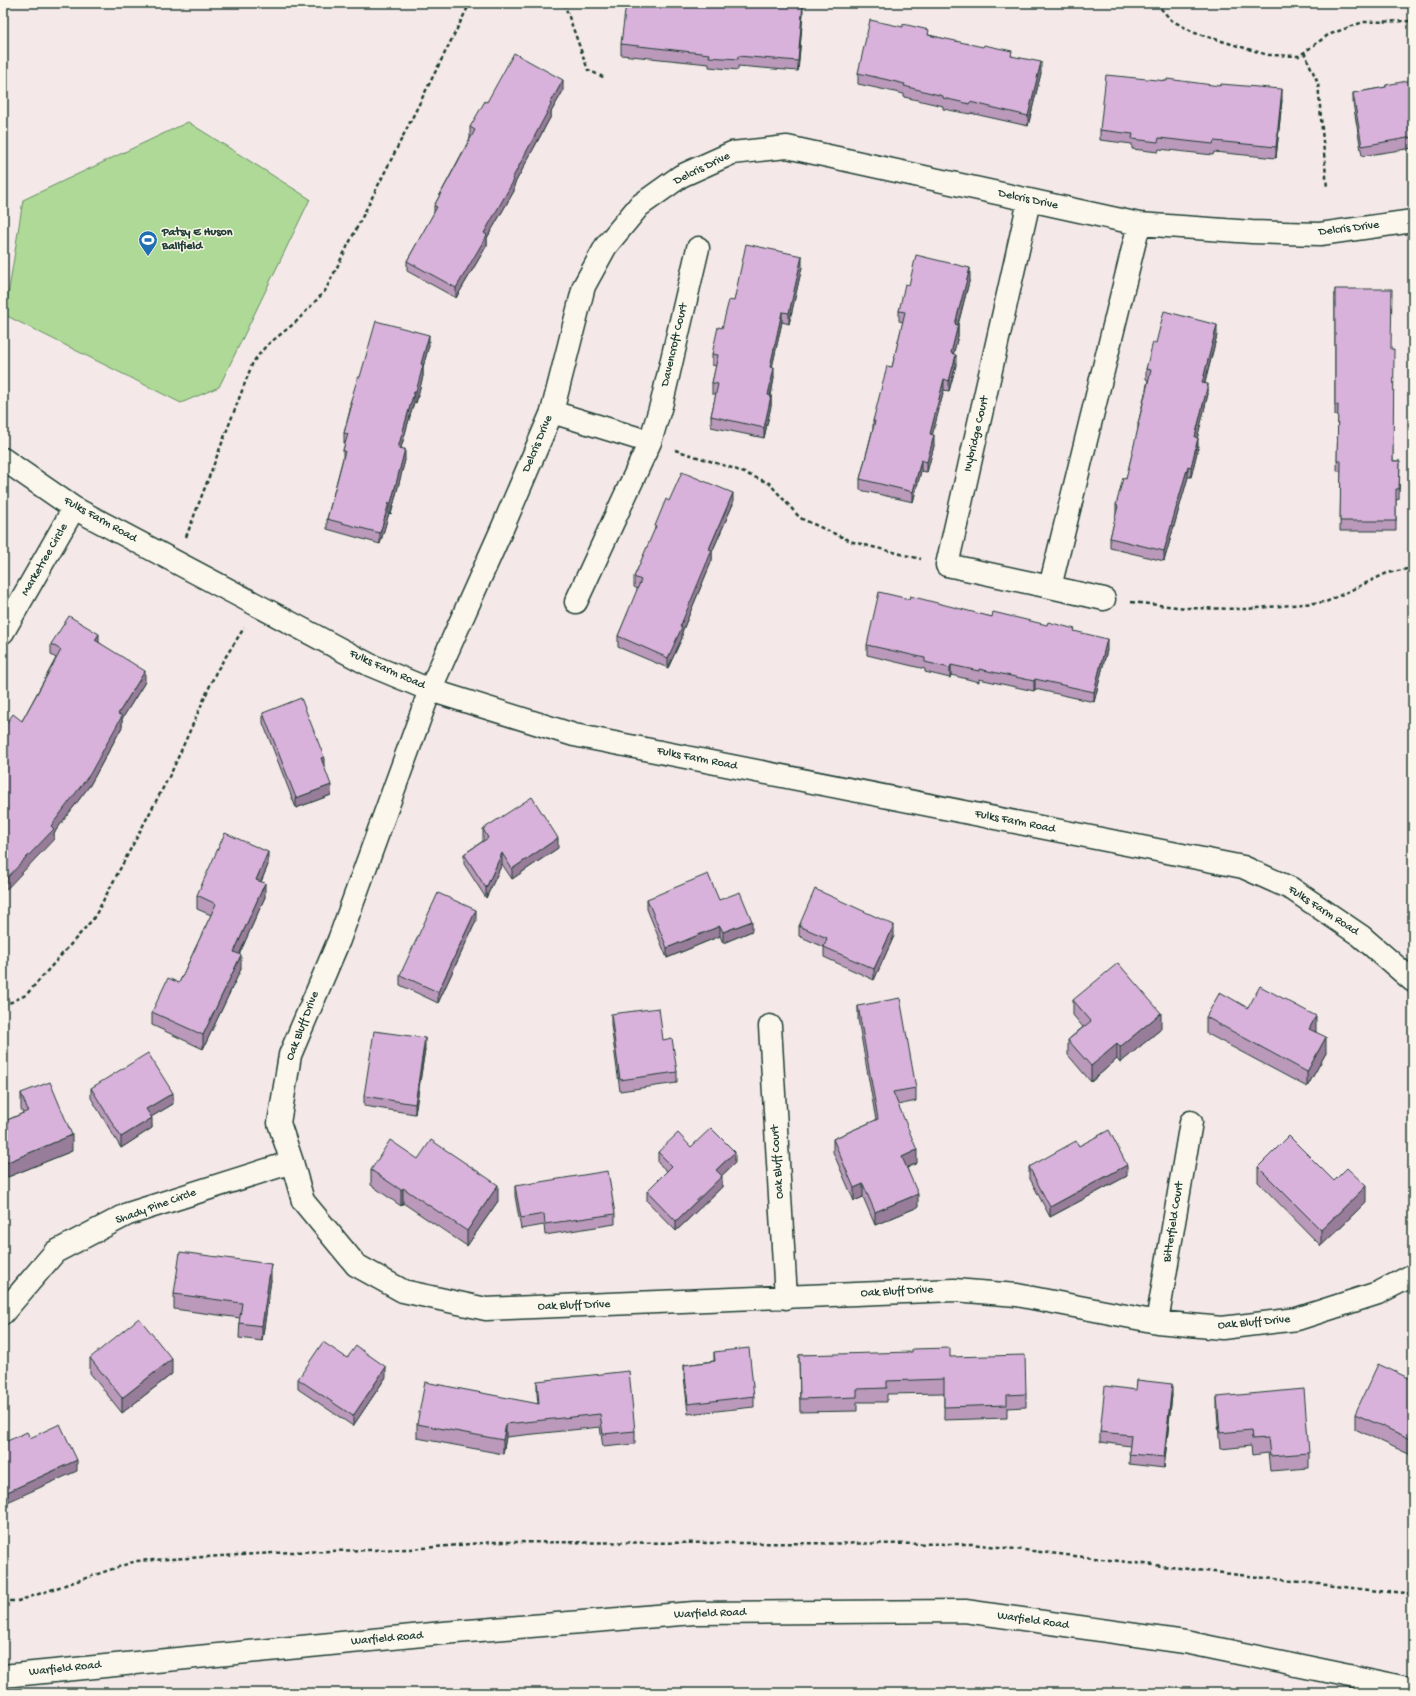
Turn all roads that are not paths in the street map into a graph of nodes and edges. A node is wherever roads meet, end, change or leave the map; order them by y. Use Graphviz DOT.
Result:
graph roads {
  1 [pos="1029,201"];
  2 [pos="1413,221"];
  3 [pos="1140,224"];
  4 [pos="698,248"];
  5 [pos="552,412"];
  6 [pos="650,442"];
  7 [pos="3,459"];
  8 [pos="74,508"];
  9 [pos="1050,587"];
  10 [pos="1104,599"];
  11 [pos="576,602"];
  12 [pos="3,632"];
  13 [pos="430,690"];
  14 [pos="1413,982"];
  15 [pos="770,1026"];
  16 [pos="1190,1122"];
  17 [pos="292,1162"];
  18 [pos="1413,1275"];
  19 [pos="786,1298"];
  20 [pos="3,1313"];
  21 [pos="1157,1322"];
  22 [pos="3,1676"];
  23 [pos="1413,1689"];
  1 -- 3 [label="street, Delcris Drive"];
  1 -- 5 [label="street, Delcris Drive"];
  1 -- 9 [label="street, Ivybridge Court"];
  2 -- 3 [label="street, Delcris Drive"];
  3 -- 9 [label="street"];
  4 -- 6 [label="street, Davencroft Court"];
  5 -- 6 [label="street"];
  5 -- 13 [label="street, Delcris Drive"];
  6 -- 11 [label="street, Davencroft Court"];
  7 -- 8 [label="street, Fulks Farm Road"];
  8 -- 12 [label="street, Marketree Circle"];
  8 -- 13 [label="street, Fulks Farm Road"];
  9 -- 10 [label="street"];
  13 -- 14 [label="street, Fulks Farm Road"];
  13 -- 17 [label="street, Oak Bluff Drive"];
  15 -- 19 [label="street, Oak Bluff Court"];
  16 -- 21 [label="street, Bitterfield Court"];
  17 -- 19 [label="street, Oak Bluff Drive"];
  17 -- 20 [label="street, Shady Pine Circle"];
  18 -- 21 [label="street, Oak Bluff Drive"];
  19 -- 21 [label="street, Oak Bluff Drive"];
  22 -- 23 [label="street, Warfield Road"];
}
